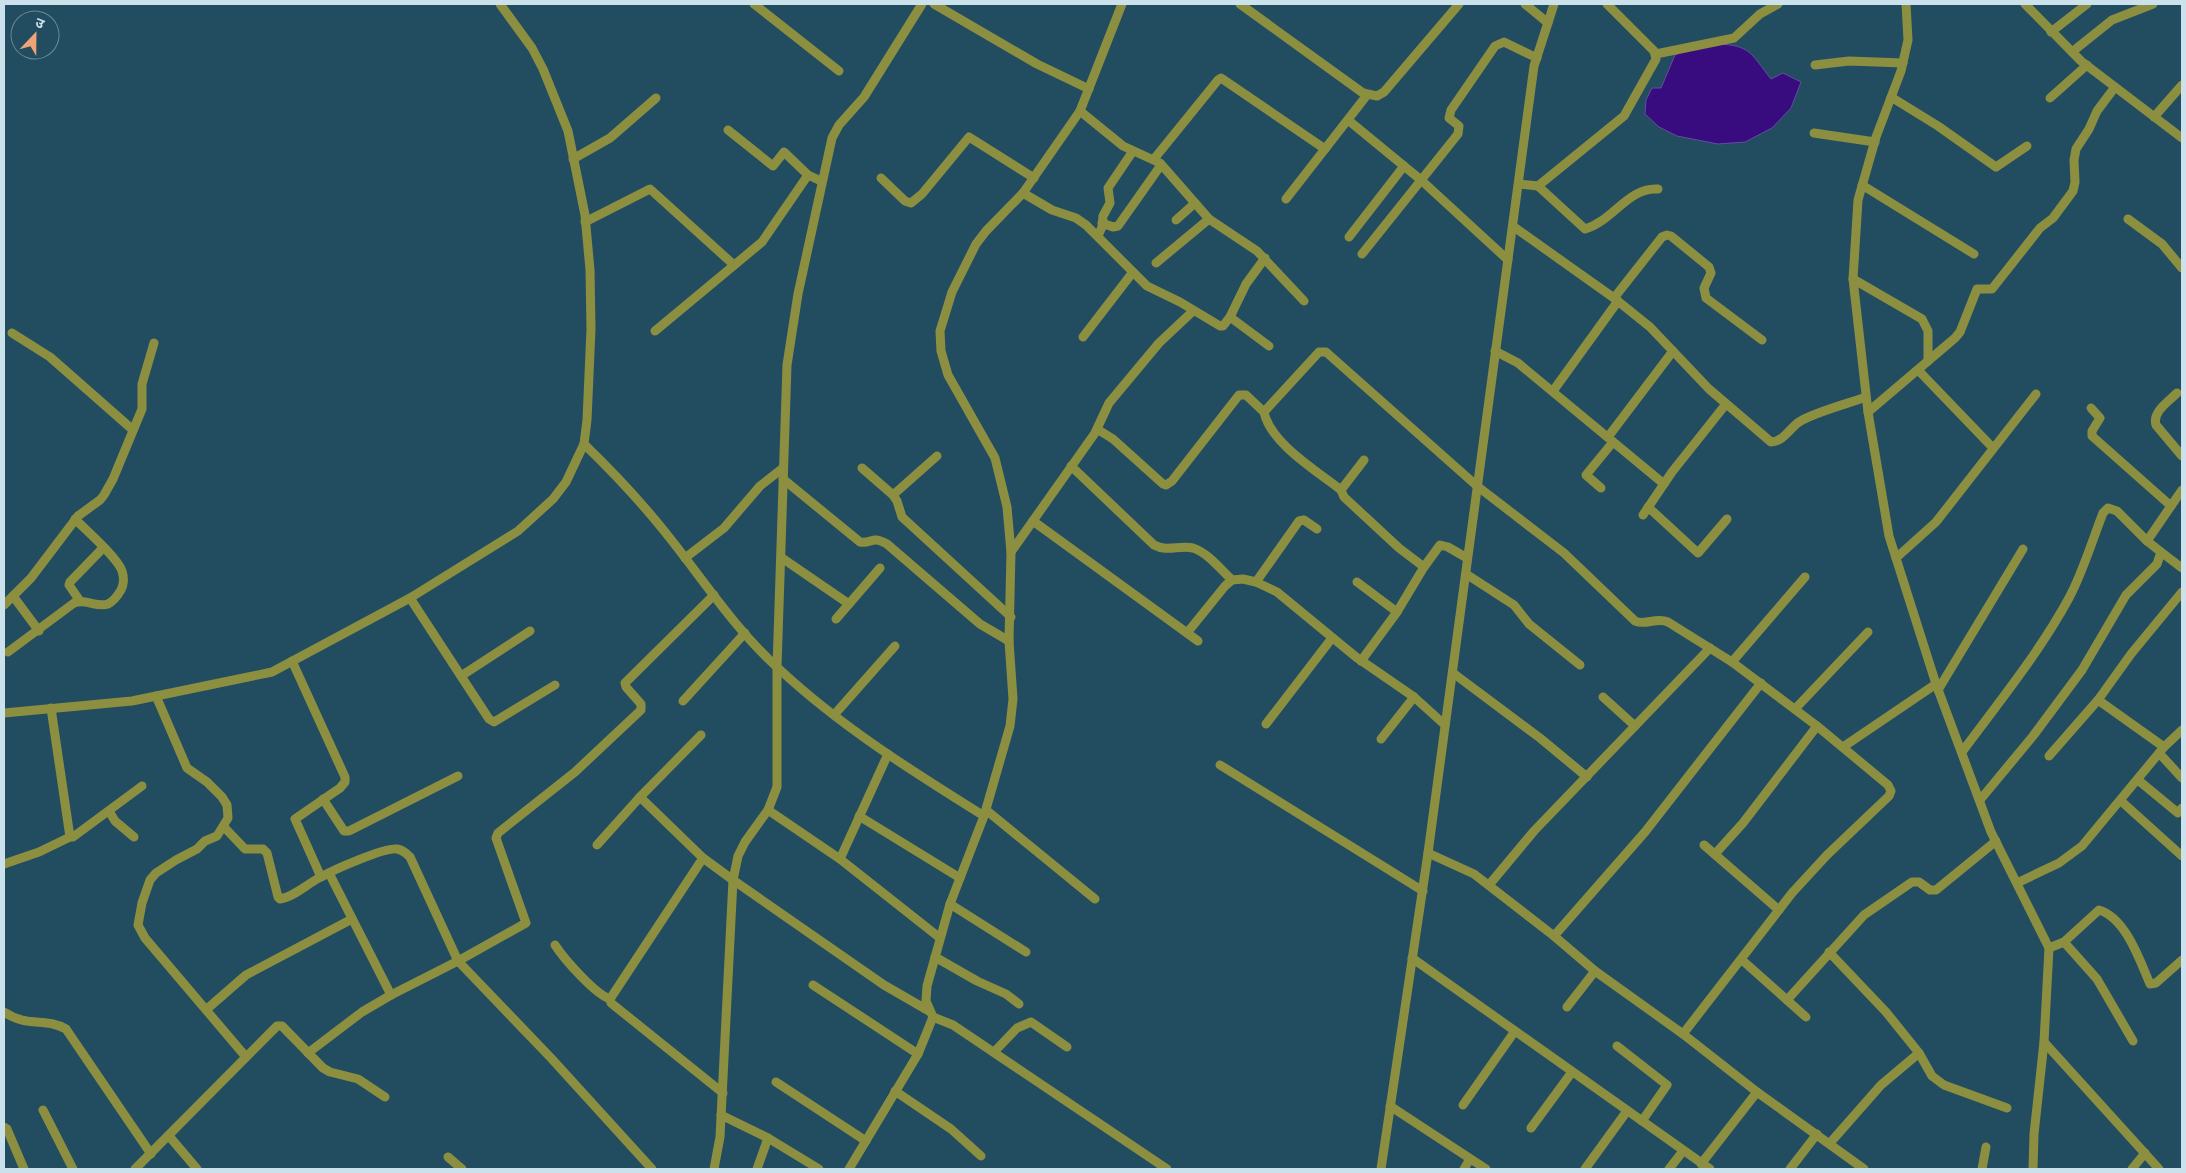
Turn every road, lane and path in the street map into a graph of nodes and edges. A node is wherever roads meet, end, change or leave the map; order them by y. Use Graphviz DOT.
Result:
graph roads {
  1 [pos="500,4"];
  2 [pos="754,4"];
  3 [pos="922,4"];
  4 [pos="934,4"];
  5 [pos="1122,4"];
  6 [pos="1240,4"];
  7 [pos="1459,4"];
  8 [pos="1525,4"];
  9 [pos="1554,4"];
  10 [pos="1607,4"];
  11 [pos="1778,4"];
  12 [pos="1906,4"];
  13 [pos="2024,4"];
  14 [pos="2087,4"];
  15 [pos="2153,4"];
  16 [pos="1548,23"];
  17 [pos="2051,32"];
  18 [pos="2072,52"];
  19 [pos="1656,54"];
  20 [pos="1537,58"];
  21 [pos="1903,63"];
  22 [pos="1816,65"];
  23 [pos="2086,65"];
  24 [pos="840,71"];
  25 [pos="2182,85"];
  26 [pos="2115,87"];
  27 [pos="1089,89"];
  28 [pos="1367,95"];
  29 [pos="1891,97"];
  30 [pos="656,98"];
  31 [pos="2050,98"];
  32 [pos="1080,111"];
  33 [pos="2154,117"];
  34 [pos="1348,120"];
  35 [pos="728,130"];
  36 [pos="1814,133"];
  37 [pos="2182,138"];
  38 [pos="1875,142"];
  39 [pos="2026,146"];
  40 [pos="1325,149"];
  41 [pos="1133,151"];
  42 [pos="574,159"];
  43 [pos="1158,162"];
  44 [pos="1404,166"];
  45 [pos="808,175"];
  46 [pos="881,178"];
  47 [pos="1034,178"];
  48 [pos="1421,180"];
  49 [pos="821,181"];
  50 [pos="1520,184"];
  51 [pos="1862,185"];
  52 [pos="1538,186"];
  53 [pos="1658,189"];
  54 [pos="1022,193"];
  55 [pos="1286,200"];
  56 [pos="1195,204"];
  57 [pos="1209,219"];
  58 [pos="2128,219"];
  59 [pos="1176,220"];
  60 [pos="585,222"];
  61 [pos="1102,223"];
  62 [pos="1514,227"];
  63 [pos="1098,236"];
  64 [pos="1349,237"];
  65 [pos="1362,254"];
  66 [pos="1974,254"];
  67 [pos="1265,258"];
  68 [pos="1508,260"];
  69 [pos="1156,263"];
  70 [pos="734,265"];
  71 [pos="2182,268"];
  72 [pos="1133,272"];
  73 [pos="1853,279"];
  74 [pos="1616,300"];
  75 [pos="1304,301"];
  76 [pos="1193,311"];
  77 [pos="1230,317"];
  78 [pos="656,331"];
  79 [pos="12,333"];
  80 [pos="1083,338"];
  81 [pos="1762,340"];
  82 [pos="154,343"];
  83 [pos="1269,346"];
  84 [pos="1495,351"];
  85 [pos="1673,351"];
  86 [pos="1928,361"];
  87 [pos="1918,370"];
  88 [pos="1553,391"];
  89 [pos="2177,393"];
  90 [pos="2036,394"];
  91 [pos="1866,397"];
  92 [pos="1726,404"];
  93 [pos="2091,408"];
  94 [pos="1264,412"];
  95 [pos="1868,412"];
  96 [pos="1097,429"];
  97 [pos="134,430"];
  98 [pos="1611,439"];
  99 [pos="584,444"];
  100 [pos="1994,448"];
  101 [pos="936,456"];
  102 [pos="2182,456"];
  103 [pos="1364,460"];
  104 [pos="1071,466"];
  105 [pos="783,468"];
  106 [pos="862,468"];
  107 [pos="783,479"];
  108 [pos="1664,484"];
  109 [pos="1477,486"];
  110 [pos="1601,488"];
  111 [pos="1341,490"];
  112 [pos="2182,490"];
  113 [pos="893,495"];
  114 [pos="2171,506"];
  115 [pos="75,519"];
  116 [pos="1727,519"];
  117 [pos="1034,521"];
  118 [pos="1317,530"];
  119 [pos="2147,541"];
  120 [pos="103,548"];
  121 [pos="2023,549"];
  122 [pos="1012,552"];
  123 [pos="2161,552"];
  124 [pos="685,558"];
  125 [pos="782,558"];
  126 [pos="1467,558"];
  127 [pos="1896,558"];
  128 [pos="1424,567"];
  129 [pos="880,568"];
  130 [pos="2182,568"];
  131 [pos="1466,574"];
  132 [pos="1805,578"];
  133 [pos="1232,580"];
  134 [pos="1256,582"];
  135 [pos="1357,582"];
  136 [pos="2182,592"];
  137 [pos="714,595"];
  138 [pos="13,596"];
  139 [pos="410,598"];
  140 [pos="80,601"];
  141 [pos="850,604"];
  142 [pos="4,605"];
  143 [pos="1398,612"];
  144 [pos="1011,617"];
  145 [pos="836,619"];
  146 [pos="39,630"];
  147 [pos="530,631"];
  148 [pos="1868,632"];
  149 [pos="745,633"];
  150 [pos="1187,633"];
  151 [pos="1332,638"];
  152 [pos="1198,641"];
  153 [pos="1009,642"];
  154 [pos="895,646"];
  155 [pos="1710,648"];
  156 [pos="8,652"];
  157 [pos="1361,660"];
  158 [pos="292,661"];
  159 [pos="1732,662"];
  160 [pos="1580,665"];
  161 [pos="777,667"];
  162 [pos="1453,673"];
  163 [pos="461,676"];
  164 [pos="1761,684"];
  165 [pos="555,685"];
  166 [pos="1937,687"];
  167 [pos="156,696"];
  168 [pos="1414,697"];
  169 [pos="1602,697"];
  170 [pos="2098,700"];
  171 [pos="683,701"];
  172 [pos="51,708"];
  173 [pos="1794,709"];
  174 [pos="5,710"];
  175 [pos="834,715"];
  176 [pos="1266,724"];
  177 [pos="1446,725"];
  178 [pos="1635,726"];
  179 [pos="1817,726"];
  180 [pos="2182,730"];
  181 [pos="701,735"];
  182 [pos="1381,739"];
  183 [pos="1843,748"];
  184 [pos="2162,750"];
  185 [pos="1962,752"];
  186 [pos="888,754"];
  187 [pos="2049,756"];
  188 [pos="1220,765"];
  189 [pos="458,776"];
  190 [pos="1587,777"];
  191 [pos="2182,778"];
  192 [pos="2138,780"];
  193 [pos="142,786"];
  194 [pos="640,798"];
  195 [pos="323,800"];
  196 [pos="1980,800"];
  197 [pos="2121,801"];
  198 [pos="2182,808"];
  199 [pos="109,810"];
  200 [pos="768,810"];
  201 [pos="985,813"];
  202 [pos="859,816"];
  203 [pos="224,828"];
  204 [pos="134,836"];
  205 [pos="70,837"];
  206 [pos="1996,841"];
  207 [pos="598,845"];
  208 [pos="1704,846"];
  209 [pos="1428,853"];
  210 [pos="1715,854"];
  211 [pos="2182,856"];
  212 [pos="703,858"];
  213 [pos="840,859"];
  214 [pos="4,864"];
  215 [pos="325,875"];
  216 [pos="960,878"];
  217 [pos="733,880"];
  218 [pos="2017,883"];
  219 [pos="1489,885"];
  220 [pos="1423,890"];
  221 [pos="1095,898"];
  222 [pos="950,904"];
  223 [pos="1779,910"];
  224 [pos="352,919"];
  225 [pos="1554,936"];
  226 [pos="940,938"];
  227 [pos="2064,942"];
  228 [pos="555,945"];
  229 [pos="2049,948"];
  230 [pos="1026,952"];
  231 [pos="1829,952"];
  232 [pos="935,957"];
  233 [pos="1412,958"];
  234 [pos="1742,960"];
  235 [pos="2182,960"];
  236 [pos="458,961"];
  237 [pos="1594,971"];
  238 [pos="813,985"];
  239 [pos="391,994"];
  240 [pos="610,999"];
  241 [pos="1787,1000"];
  242 [pos="1019,1004"];
  243 [pos="1567,1007"];
  244 [pos="207,1009"];
  245 [pos="4,1012"];
  246 [pos="931,1014"];
  247 [pos="1806,1017"];
  248 [pos="1515,1031"];
  249 [pos="1683,1034"];
  250 [pos="2133,1040"];
  251 [pos="2044,1042"];
  252 [pos="1617,1046"];
  253 [pos="1067,1047"];
  254 [pos="994,1052"];
  255 [pos="308,1053"];
  256 [pos="1919,1053"];
  257 [pos="918,1054"];
  258 [pos="246,1057"];
  259 [pos="1572,1072"];
  260 [pos="776,1082"];
  261 [pos="895,1091"];
  262 [pos="723,1092"];
  263 [pos="1757,1092"];
  264 [pos="385,1097"];
  265 [pos="1463,1104"];
  266 [pos="1390,1106"];
  267 [pos="2007,1108"];
  268 [pos="43,1110"];
  269 [pos="1627,1111"];
  270 [pos="721,1115"];
  271 [pos="1642,1121"];
  272 [pos="4,1127"];
  273 [pos="1530,1128"];
  274 [pos="1817,1134"];
  275 [pos="169,1136"];
  276 [pos="768,1138"];
  277 [pos="866,1140"];
  278 [pos="1830,1143"];
  279 [pos="1986,1147"];
  280 [pos="1683,1151"];
  281 [pos="2144,1153"];
  282 [pos="151,1154"];
  283 [pos="448,1156"];
  284 [pos="981,1156"];
  285 [pos="1470,1159"];
  286 [pos="1702,1164"];
  287 [pos="1851,1166"];
  288 [pos="1163,1168"];
  289 [pos="2157,1168"];
  290 [pos="24,1169"];
  291 [pos="73,1169"];
  292 [pos="135,1169"];
  293 [pos="197,1169"];
  294 [pos="462,1169"];
  295 [pos="652,1169"];
  296 [pos="714,1169"];
  297 [pos="758,1169"];
  298 [pos="819,1169"];
  299 [pos="849,1169"];
  300 [pos="1381,1169"];
  301 [pos="1464,1169"];
  302 [pos="1486,1169"];
  303 [pos="1585,1169"];
  304 [pos="1669,1169"];
  305 [pos="1710,1169"];
  306 [pos="1790,1169"];
  307 [pos="1864,1169"];
  308 [pos="1982,1169"];
  309 [pos="2033,1169"];
  310 [pos="2132,1169"];
  1 -- 42 [label="street"];
  2 -- 24 [label="street"];
  3 -- 49 [label="street"];
  4 -- 27 [label="street"];
  5 -- 27 [label="street"];
  6 -- 28 [label="street"];
  7 -- 28 [label="street"];
  8 -- 16 [label="street"];
  9 -- 16 [label="street"];
  10 -- 19 [label="street"];
  11 -- 19 [label="street"];
  12 -- 21 [label="street"];
  13 -- 17 [label="street"];
  14 -- 17 [label="street"];
  15 -- 18 [label="street"];
  16 -- 20 [label="street"];
  17 -- 18 [label="street"];
  18 -- 23 [label="street"];
  19 -- 52 [label="street"];
  20 -- 48 [label="street"];
  20 -- 50 [label="street"];
  21 -- 22 [label="street"];
  21 -- 29 [label="street"];
  23 -- 26 [label="street"];
  23 -- 31 [label="street"];
  25 -- 33 [label="street"];
  26 -- 33 [label="street"];
  26 -- 86 [label="street"];
  27 -- 32 [label="street"];
  28 -- 34 [label="street"];
  29 -- 38 [label="street"];
  29 -- 39 [label="street"];
  30 -- 42 [label="street"];
  32 -- 41 [label="street"];
  32 -- 47 [label="street"];
  33 -- 37 [label="street"];
  34 -- 40 [label="street"];
  34 -- 44 [label="street"];
  35 -- 45 [label="street"];
  36 -- 38 [label="street"];
  38 -- 51 [label="street"];
  40 -- 43 [label="street"];
  40 -- 55 [label="street"];
  41 -- 43 [label="street"];
  41 -- 61 [label="street"];
  42 -- 60 [label="street"];
  43 -- 56 [label="street"];
  43 -- 61 [label="street"];
  44 -- 48 [label="street"];
  44 -- 64 [label="street"];
  45 -- 49 [label="street"];
  45 -- 70 [label="street"];
  46 -- 47 [label="street"];
  47 -- 54 [label="street"];
  48 -- 65 [label="street"];
  48 -- 68 [label="street"];
  49 -- 105 [label="street"];
  50 -- 52 [label="street"];
  50 -- 62 [label="street"];
  51 -- 66 [label="street"];
  51 -- 73 [label="street"];
  52 -- 53 [label="street"];
  54 -- 63 [label="street"];
  54 -- 122 [label="street"];
  56 -- 57 [label="street"];
  56 -- 59 [label="street"];
  57 -- 67 [label="street"];
  57 -- 69 [label="street"];
  58 -- 71 [label="street"];
  60 -- 70 [label="street"];
  60 -- 99 [label="street"];
  61 -- 63 [label="street"];
  62 -- 68 [label="street"];
  62 -- 74 [label="street"];
  63 -- 72 [label="street"];
  67 -- 75 [label="street"];
  67 -- 77 [label="street"];
  68 -- 84 [label="street"];
  70 -- 78 [label="street"];
  72 -- 76 [label="street"];
  72 -- 80 [label="street"];
  73 -- 86 [label="street"];
  73 -- 91 [label="street"];
  74 -- 81 [label="street"];
  74 -- 85 [label="street"];
  74 -- 88 [label="street"];
  76 -- 77 [label="street"];
  76 -- 96 [label="street"];
  77 -- 83 [label="street"];
  79 -- 97 [label="street"];
  82 -- 97 [label="street"];
  84 -- 88 [label="street"];
  84 -- 109 [label="street"];
  85 -- 92 [label="street"];
  85 -- 98 [label="street"];
  86 -- 87 [label="street"];
  87 -- 95 [label="street"];
  87 -- 100 [label="street"];
  88 -- 98 [label="street"];
  89 -- 102 [label="street"];
  90 -- 100 [label="street"];
  91 -- 92 [label="street"];
  91 -- 95 [label="street"];
  92 -- 108 [label="street"];
  93 -- 114 [label="street"];
  94 -- 96 [label="street"];
  94 -- 109 [label="street"];
  94 -- 111 [label="street"];
  95 -- 127 [label="street"];
  96 -- 104 [label="street"];
  97 -- 115 [label="street"];
  98 -- 108 [label="street"];
  98 -- 110 [label="street"];
  99 -- 124 [label="street"];
  99 -- 139 [label="street"];
  100 -- 127 [label="street"];
  101 -- 113 [label="street"];
  103 -- 111 [label="street"];
  104 -- 117 [label="street"];
  104 -- 133 [label="street"];
  105 -- 107 [label="street"];
  105 -- 124 [label="street"];
  106 -- 113 [label="street"];
  107 -- 125 [label="street"];
  107 -- 153 [label="street"];
  108 -- 116 [label="street"];
  109 -- 126 [label="street"];
  109 -- 155 [label="street"];
  111 -- 128 [label="street"];
  112 -- 114 [label="street"];
  113 -- 144 [label="street"];
  114 -- 119 [label="street"];
  115 -- 120 [label="street"];
  115 -- 138 [label="street"];
  117 -- 122 [label="street"];
  117 -- 150 [label="street"];
  118 -- 134 [label="street"];
  119 -- 123 [label="street"];
  119 -- 185 [label="street"];
  120 -- 140 [label="street"];
  120 -- 140 [label="street"];
  121 -- 166 [label="street"];
  122 -- 144 [label="street"];
  123 -- 130 [label="street"];
  123 -- 196 [label="street"];
  124 -- 137 [label="street"];
  125 -- 141 [label="street"];
  125 -- 161 [label="street"];
  126 -- 128 [label="street"];
  126 -- 131 [label="street"];
  127 -- 166 [label="street"];
  128 -- 143 [label="street"];
  129 -- 141 [label="street"];
  131 -- 160 [label="street"];
  131 -- 162 [label="street"];
  132 -- 159 [label="street"];
  133 -- 134 [label="street"];
  133 -- 150 [label="street"];
  134 -- 151 [label="street"];
  135 -- 143 [label="street"];
  136 -- 170 [label="street"];
  137 -- 149 [label="street"];
  137 -- 236 [label="street"];
  138 -- 142 [label="street"];
  138 -- 146 [label="street"];
  139 -- 158 [label="street"];
  139 -- 163 [label="street"];
  140 -- 146 [label="street"];
  141 -- 145 [label="street"];
  143 -- 157 [label="street"];
  144 -- 153 [label="street"];
  146 -- 156 [label="street"];
  147 -- 163 [label="street"];
  148 -- 173 [label="street"];
  149 -- 161 [label="street"];
  149 -- 171 [label="street"];
  150 -- 152 [label="street"];
  151 -- 157 [label="street"];
  151 -- 176 [label="street"];
  153 -- 201 [label="street"];
  154 -- 175 [label="street"];
  155 -- 159 [label="street"];
  155 -- 178 [label="street"];
  157 -- 168 [label="street"];
  158 -- 167 [label="street"];
  158 -- 195 [label="street"];
  159 -- 164 [label="street"];
  161 -- 175 [label="street"];
  161 -- 200 [label="street"];
  162 -- 177 [label="street"];
  162 -- 190 [label="street"];
  163 -- 165 [label="street"];
  164 -- 173 [label="street"];
  164 -- 225 [label="street"];
  166 -- 183 [label="street"];
  166 -- 185 [label="street"];
  167 -- 172 [label="street"];
  167 -- 203 [label="street"];
  168 -- 177 [label="street"];
  168 -- 182 [label="street"];
  169 -- 178 [label="street"];
  170 -- 184 [label="street"];
  170 -- 187 [label="street"];
  172 -- 174 [label="street"];
  172 -- 205 [label="street"];
  173 -- 179 [label="street"];
  175 -- 186 [label="street"];
  177 -- 209 [label="street"];
  178 -- 190 [label="street"];
  179 -- 183 [label="street"];
  179 -- 210 [label="street"];
  180 -- 184 [label="street"];
  181 -- 194 [label="street"];
  183 -- 223 [label="street"];
  184 -- 191 [label="street"];
  184 -- 192 [label="street"];
  185 -- 196 [label="street"];
  186 -- 201 [label="street"];
  186 -- 202 [label="street"];
  188 -- 220 [label="street"];
  189 -- 195 [label="street"];
  190 -- 219 [label="street"];
  192 -- 197 [label="street"];
  192 -- 198 [label="street"];
  193 -- 199 [label="street"];
  194 -- 207 [label="street"];
  194 -- 212 [label="street"];
  195 -- 215 [label="street"];
  196 -- 206 [label="street"];
  197 -- 211 [label="street"];
  197 -- 218 [label="street"];
  199 -- 204 [label="street"];
  199 -- 205 [label="street"];
  200 -- 213 [label="street"];
  200 -- 217 [label="street"];
  201 -- 216 [label="street"];
  201 -- 221 [label="street"];
  202 -- 213 [label="street"];
  202 -- 216 [label="street"];
  203 -- 215 [label="street"];
  203 -- 244 [label="street"];
  205 -- 214 [label="street"];
  206 -- 218 [label="street"];
  206 -- 231 [label="street"];
  208 -- 210 [label="street"];
  209 -- 219 [label="street"];
  209 -- 220 [label="street"];
  210 -- 223 [label="street"];
  212 -- 217 [label="street"];
  212 -- 240 [label="street"];
  213 -- 226 [label="street"];
  215 -- 224 [label="street"];
  215 -- 236 [label="street"];
  216 -- 222 [label="street"];
  217 -- 246 [label="street"];
  217 -- 262 [label="street"];
  218 -- 229 [label="street"];
  219 -- 225 [label="street"];
  220 -- 233 [label="street"];
  222 -- 226 [label="street"];
  222 -- 230 [label="street"];
  223 -- 234 [label="street"];
  224 -- 239 [label="street"];
  224 -- 244 [label="street"];
  225 -- 237 [label="street"];
  226 -- 232 [label="street"];
  227 -- 229 [label="street"];
  227 -- 235 [label="street"];
  227 -- 250 [label="street"];
  228 -- 240 [label="street"];
  229 -- 251 [label="street"];
  231 -- 241 [label="street"];
  231 -- 256 [label="street"];
  232 -- 242 [label="street"];
  232 -- 246 [label="street"];
  233 -- 248 [label="street"];
  233 -- 266 [label="street"];
  234 -- 241 [label="street"];
  234 -- 249 [label="street"];
  236 -- 239 [label="street"];
  236 -- 295 [label="street"];
  237 -- 243 [label="street"];
  237 -- 249 [label="street"];
  238 -- 257 [label="street"];
  239 -- 255 [label="street"];
  240 -- 262 [label="street"];
  241 -- 247 [label="street"];
  244 -- 258 [label="street"];
  245 -- 282 [label="street"];
  246 -- 254 [label="street"];
  246 -- 257 [label="street"];
  248 -- 259 [label="street"];
  248 -- 265 [label="street"];
  249 -- 263 [label="street"];
  251 -- 281 [label="street"];
  251 -- 309 [label="street"];
  252 -- 271 [label="street"];
  253 -- 254 [label="street"];
  254 -- 288 [label="street"];
  255 -- 258 [label="street"];
  255 -- 264 [label="street"];
  256 -- 267 [label="street"];
  256 -- 278 [label="street"];
  257 -- 261 [label="street"];
  258 -- 275 [label="street"];
  259 -- 269 [label="street"];
  259 -- 273 [label="street"];
  260 -- 277 [label="street"];
  261 -- 277 [label="street"];
  261 -- 284 [label="street"];
  262 -- 270 [label="street"];
  263 -- 274 [label="street"];
  263 -- 286 [label="street"];
  266 -- 285 [label="street"];
  266 -- 300 [label="street"];
  268 -- 291 [label="street"];
  269 -- 271 [label="street"];
  269 -- 303 [label="street"];
  270 -- 276 [label="street"];
  270 -- 296 [label="street"];
  271 -- 280 [label="street"];
  272 -- 290 [label="street"];
  274 -- 278 [label="street"];
  274 -- 306 [label="street"];
  275 -- 282 [label="street"];
  275 -- 293 [label="street"];
  276 -- 297 [label="street"];
  276 -- 298 [label="street"];
  277 -- 299 [label="street"];
  278 -- 287 [label="street"];
  279 -- 308 [label="street"];
  280 -- 286 [label="street"];
  280 -- 304 [label="street"];
  281 -- 289 [label="street"];
  281 -- 310 [label="street"];
  282 -- 292 [label="street"];
  283 -- 294 [label="street"];
  285 -- 301 [label="street"];
  285 -- 302 [label="street"];
  286 -- 305 [label="street"];
  287 -- 307 [label="street"];
}
